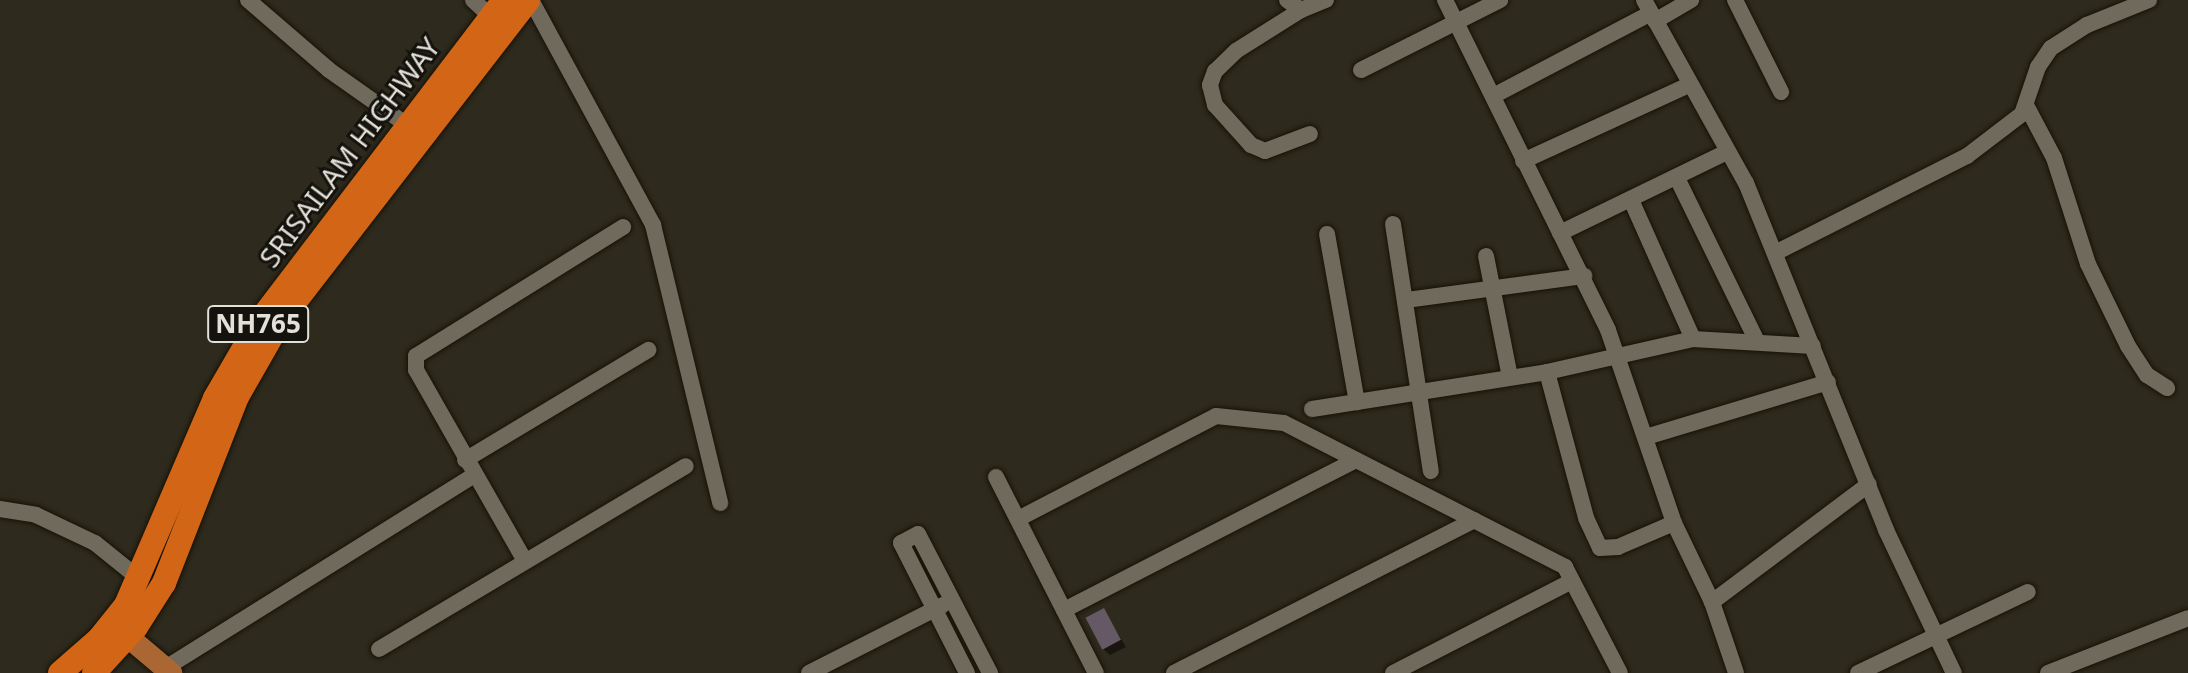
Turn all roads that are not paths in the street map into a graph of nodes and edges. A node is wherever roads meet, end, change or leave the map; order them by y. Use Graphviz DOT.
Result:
graph roads {
  1 [pos="248,0"];
  2 [pos="530,0"];
  3 [pos="1287,0"];
  4 [pos="1326,0"];
  5 [pos="1445,0"];
  6 [pos="1500,0"];
  7 [pos="1691,0"];
  8 [pos="1735,0"];
  9 [pos="2149,0"];
  10 [pos="489,6"];
  11 [pos="1301,10"];
  12 [pos="1650,12"];
  13 [pos="1457,22"];
  14 [pos="1361,70"];
  15 [pos="1687,86"];
  16 [pos="1781,92"];
  17 [pos="1495,95"];
  18 [pos="2027,107"];
  19 [pos="407,125"];
  20 [pos="1310,134"];
  21 [pos="1727,152"];
  22 [pos="1523,161"];
  23 [pos="1678,180"];
  24 [pos="1632,202"];
  25 [pos="1393,224"];
  26 [pos="623,227"];
  27 [pos="1560,233"];
  28 [pos="1327,234"];
  29 [pos="1775,253"];
  30 [pos="1486,256"];
  31 [pos="1584,276"];
  32 [pos="1493,289"];
  33 [pos="1406,300"];
  34 [pos="1693,339"];
  35 [pos="1757,341"];
  36 [pos="1813,346"];
  37 [pos="648,350"];
  38 [pos="1617,357"];
  39 [pos="1547,372"];
  40 [pos="1510,377"];
  41 [pos="1828,382"];
  42 [pos="2167,388"];
  43 [pos="1421,391"];
  44 [pos="1357,402"];
  45 [pos="1312,409"];
  46 [pos="1646,437"];
  47 [pos="1356,460"];
  48 [pos="686,466"];
  49 [pos="470,468"];
  50 [pos="1431,471"];
  51 [pos="996,477"];
  52 [pos="1869,484"];
  53 [pos="720,503"];
  54 [pos="0,509"];
  55 [pos="1018,519"];
  56 [pos="1474,520"];
  57 [pos="1674,523"];
  58 [pos="525,561"];
  59 [pos="136,576"];
  60 [pos="1572,581"];
  61 [pos="2028,592"];
  62 [pos="952,600"];
  63 [pos="1712,602"];
  64 [pos="934,609"];
  65 [pos="1064,610"];
  66 [pos="2188,618"];
  67 [pos="119,631"];
  68 [pos="1934,634"];
  69 [pos="379,649"];
  70 [pos="169,670"];
  71 [pos="1614,671"];
  72 [pos="60,673"];
  73 [pos="94,673"];
  74 [pos="809,673"];
  75 [pos="967,673"];
  76 [pos="990,673"];
  77 [pos="1096,673"];
  78 [pos="1174,673"];
  79 [pos="1393,673"];
  80 [pos="1736,673"];
  81 [pos="1858,673"];
  82 [pos="1954,673"];
  83 [pos="2048,673"];
  1 -- 19 [label="street"];
  2 -- 53 [label="street"];
  2 -- 67 [label="highway, SRISAILAM HIGHWAY / NH765"];
  3 -- 11 [label="street"];
  4 -- 11 [label="street"];
  5 -- 13 [label="street"];
  6 -- 13 [label="street"];
  7 -- 12 [label="street"];
  8 -- 16 [label="street"];
  9 -- 18 [label="street"];
  10 -- 19 [label="highway, SRISAILAM HIGHWAY / NH765"];
  11 -- 20 [label="street"];
  12 -- 15 [label="street"];
  12 -- 17 [label="street"];
  13 -- 14 [label="street"];
  13 -- 17 [label="street"];
  15 -- 21 [label="street"];
  15 -- 22 [label="street"];
  17 -- 22 [label="street"];
  18 -- 29 [label="street"];
  18 -- 42 [label="street"];
  19 -- 59 [label="highway, SRISAILAM HIGHWAY / NH765"];
  21 -- 23 [label="street"];
  21 -- 29 [label="street"];
  22 -- 27 [label="street"];
  23 -- 24 [label="street"];
  23 -- 35 [label="street"];
  24 -- 27 [label="street"];
  24 -- 34 [label="street"];
  25 -- 33 [label="street"];
  26 -- 49 [label="street"];
  27 -- 31 [label="street"];
  28 -- 44 [label="street"];
  29 -- 36 [label="street"];
  30 -- 32 [label="street"];
  31 -- 32 [label="street"];
  31 -- 38 [label="street"];
  32 -- 33 [label="street"];
  32 -- 40 [label="street"];
  33 -- 43 [label="street"];
  34 -- 35 [label="street"];
  34 -- 38 [label="street"];
  35 -- 36 [label="street"];
  36 -- 41 [label="street"];
  37 -- 49 [label="street"];
  38 -- 39 [label="street"];
  38 -- 46 [label="street"];
  39 -- 40 [label="street"];
  39 -- 57 [label="street"];
  40 -- 43 [label="street"];
  41 -- 46 [label="street"];
  41 -- 52 [label="street"];
  43 -- 44 [label="street"];
  43 -- 50 [label="street"];
  44 -- 45 [label="street"];
  46 -- 57 [label="street"];
  47 -- 55 [label="street"];
  47 -- 56 [label="street"];
  47 -- 65 [label="street"];
  48 -- 58 [label="street"];
  49 -- 58 [label="street"];
  49 -- 70 [label="street"];
  51 -- 55 [label="street"];
  52 -- 63 [label="street"];
  52 -- 68 [label="street"];
  54 -- 59 [label="street"];
  55 -- 65 [label="street"];
  56 -- 60 [label="street"];
  56 -- 78 [label="street"];
  57 -- 63 [label="street"];
  58 -- 69 [label="street"];
  59 -- 67 [label="highway, SRISAILAM HIGHWAY / NH765"];
  60 -- 71 [label="street"];
  60 -- 79 [label="street"];
  61 -- 68 [label="street"];
  62 -- 64 [label="street"];
  62 -- 64 [label="street"];
  62 -- 76 [label="street"];
  63 -- 80 [label="street"];
  64 -- 74 [label="street"];
  64 -- 75 [label="street"];
  65 -- 77 [label="street"];
  66 -- 83 [label="street"];
  67 -- 70 [label="main road"];
  67 -- 72 [label="highway, SRISAILAM HIGHWAY / NH765"];
  67 -- 73 [label="highway, SRISAILAM HIGHWAY / NH765"];
  68 -- 81 [label="street"];
  68 -- 82 [label="street"];
}
